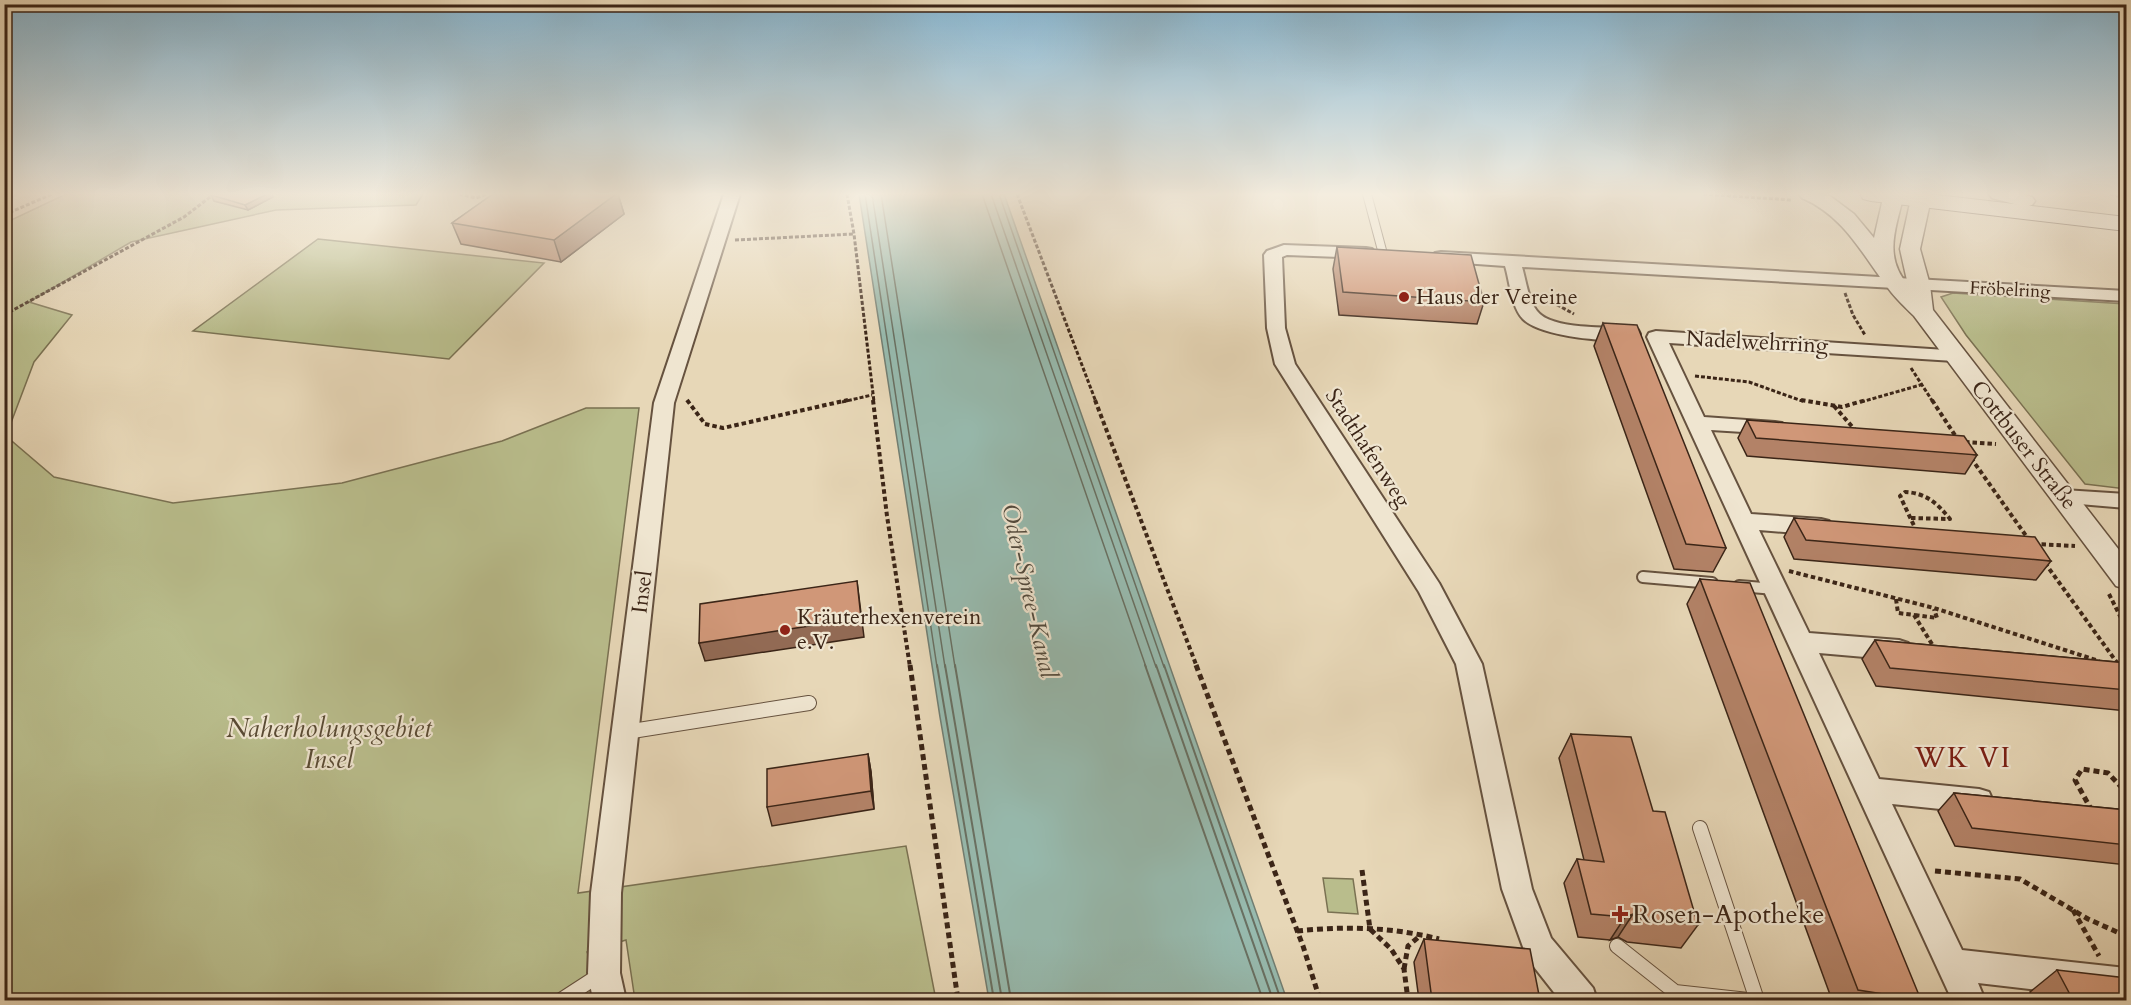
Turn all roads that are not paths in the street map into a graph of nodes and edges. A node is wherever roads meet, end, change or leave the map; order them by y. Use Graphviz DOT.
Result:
graph roads {
  1 [pos="717,241"];
  2 [pos="1380,241"];
  3 [pos="1865,241"];
  4 [pos="1882,241"];
  5 [pos="1912,241"];
  6 [pos="1383,254"];
  7 [pos="1512,262"];
  8 [pos="1890,276"];
  9 [pos="1919,285"];
  10 [pos="2127,296"];
  11 [pos="1922,311"];
  12 [pos="1656,337"];
  13 [pos="1954,355"];
  14 [pos="1697,423"];
  15 [pos="1801,430"];
  16 [pos="2064,497"];
  17 [pos="2127,501"];
  18 [pos="1742,521"];
  19 [pos="1848,529"];
  20 [pos="1643,577"];
  21 [pos="2127,579"];
  22 [pos="1775,589"];
  23 [pos="1799,642"];
  24 [pos="1937,653"];
  25 [pos="809,703"];
  26 [pos="625,732"];
  27 [pos="1870,790"];
  28 [pos="2011,804"];
  29 [pos="1700,828"];
  30 [pos="1617,945"];
  31 [pos="1953,965"];
  32 [pos="604,973"];
  33 [pos="2121,984"];
  34 [pos="561,1000"];
  35 [pos="609,1000"];
  36 [pos="1581,1000"];
  37 [pos="1748,1000"];
  38 [pos="1757,1000"];
  39 [pos="1970,1000"];
  1 -- 26 [label="street, Insel"];
  2 -- 6 [label="lane"];
  3 -- 8 [label="street, Cottbuser Straße"];
  4 -- 8 [label="street"];
  5 -- 9 [label="street, Cottbuser Straße"];
  6 -- 7 [label="street, Stadthafenweg"];
  6 -- 36 [label="street, Stadthafenweg"];
  7 -- 8 [label="street, Stadthafenweg"];
  7 -- 12 [label="street"];
  8 -- 9 [label="street, Fröbelring"];
  8 -- 11 [label="street, Cottbuser Straße"];
  9 -- 10 [label="street, Fröbelring"];
  9 -- 11 [label="street, Cottbuser Straße"];
  11 -- 13 [label="street, Cottbuser Straße"];
  12 -- 13 [label="street, Nadelwehrring"];
  12 -- 14 [label="street, Nadelwehrring"];
  13 -- 16 [label="street, Cottbuser Straße"];
  14 -- 15 [label="street"];
  14 -- 18 [label="street, Nadelwehrring"];
  16 -- 17 [label="street"];
  16 -- 21 [label="street, Cottbuser Straße"];
  18 -- 19 [label="street"];
  18 -- 22 [label="street, Nadelwehrring"];
  20 -- 22 [label="lane"];
  22 -- 23 [label="street, Nadelwehrring"];
  23 -- 24 [label="street"];
  23 -- 27 [label="street, Nadelwehrring"];
  25 -- 26 [label="lane"];
  26 -- 32 [label="street, Insel"];
  27 -- 28 [label="street"];
  27 -- 31 [label="street, Nadelwehrring"];
  29 -- 38 [label="lane"];
  30 -- 37 [label="lane"];
  31 -- 33 [label="street"];
  31 -- 39 [label="street, Nadelwehrring"];
  32 -- 34 [label="lane"];
  32 -- 35 [label="street, Insel"];
}
